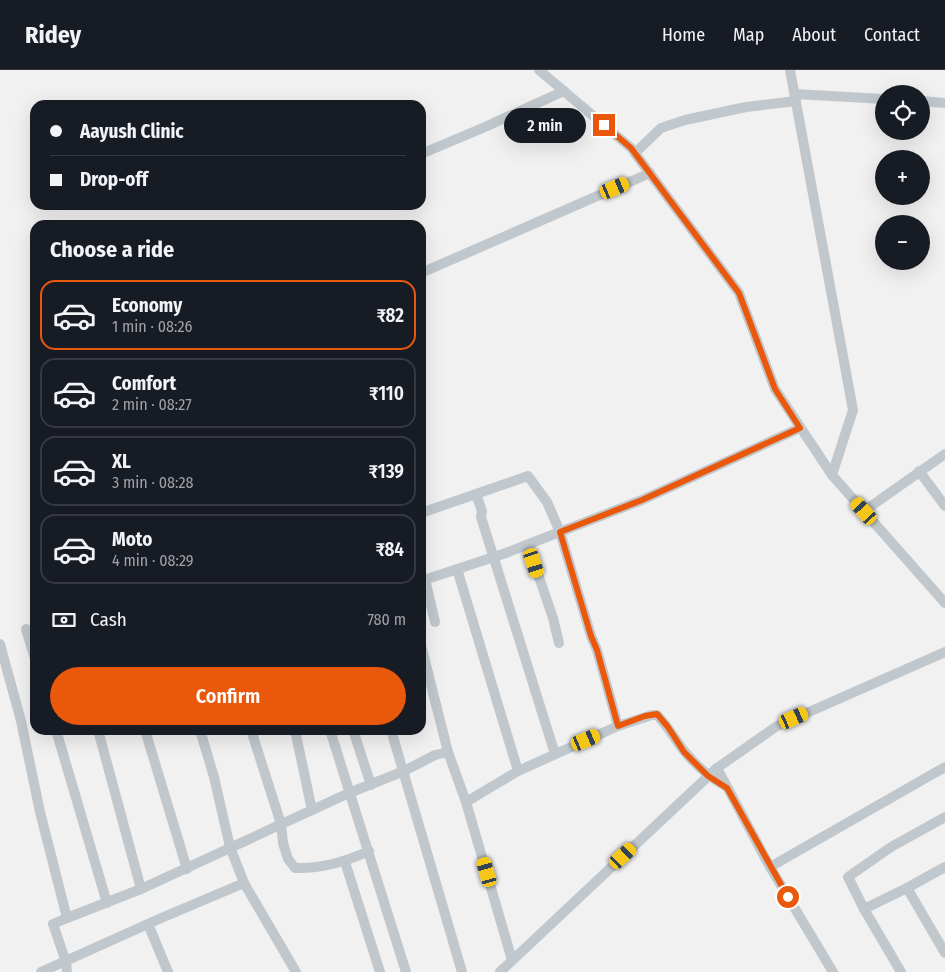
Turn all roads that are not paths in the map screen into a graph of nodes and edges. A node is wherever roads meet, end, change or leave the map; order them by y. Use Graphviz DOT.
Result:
graph roads {
  1 [pos="540,70"];
  2 [pos="790,70"];
  3 [pos="564,91"];
  4 [pos="795,97"];
  5 [pos="875,99"];
  6 [pos="930,102"];
  7 [pos="945,103"];
  8 [pos="426,152"];
  9 [pos="635,153"];
  10 [pos="650,173"];
  11 [pos="426,271"];
  12 [pos="800,428"];
  13 [pos="945,454"];
  14 [pos="919,471"];
  15 [pos="832,475"];
  16 [pos="476,494"];
  17 [pos="945,506"];
  18 [pos="426,510"];
  19 [pos="864,511"];
  20 [pos="560,532"];
  21 [pos="528,545"];
  22 [pos="493,558"];
  23 [pos="456,569"];
  24 [pos="426,579"];
  25 [pos="426,590"];
  26 [pos="945,603"];
  27 [pos="436,622"];
  28 [pos="26,629"];
  29 [pos="30,642"];
  30 [pos="559,643"];
  31 [pos="0,644"];
  32 [pos="945,652"];
  33 [pos="426,665"];
  34 [pos="618,726"];
  35 [pos="57,735"];
  36 [pos="99,735"];
  37 [pos="147,735"];
  38 [pos="201,735"];
  39 [pos="254,735"];
  40 [pos="295,735"];
  41 [pos="332,735"];
  42 [pos="356,735"];
  43 [pos="393,735"];
  44 [pos="448,752"];
  45 [pos="555,754"];
  46 [pos="945,767"];
  47 [pos="717,768"];
  48 [pos="404,771"];
  49 [pos="518,771"];
  50 [pos="708,776"];
  51 [pos="371,785"];
  52 [pos="727,788"];
  53 [pos="350,793"];
  54 [pos="466,802"];
  55 [pos="312,810"];
  56 [pos="945,817"];
  57 [pos="281,824"];
  58 [pos="230,847"];
  59 [pos="369,851"];
  60 [pos="345,862"];
  61 [pos="770,866"];
  62 [pos="945,867"];
  63 [pos="187,869"];
  64 [pos="244,883"];
  65 [pos="907,888"];
  66 [pos="141,889"];
  67 [pos="107,903"];
  68 [pos="864,909"];
  69 [pos="67,918"];
  70 [pos="148,924"];
  71 [pos="945,953"];
  72 [pos="511,965"];
  73 [pos="66,967"];
  74 [pos="40,972"];
  75 [pos="168,972"];
  76 [pos="296,972"];
  77 [pos="380,972"];
  78 [pos="406,972"];
  79 [pos="462,972"];
  80 [pos="500,972"];
  81 [pos="833,972"];
  82 [pos="901,972"];
  1 -- 3 [label="street"];
  2 -- 4 [label="street"];
  3 -- 8 [label="street"];
  3 -- 9 [label="street"];
  4 -- 5 [label="street"];
  4 -- 9 [label="street"];
  4 -- 15 [label="street"];
  6 -- 7 [label="street"];
  9 -- 10 [label="street"];
  10 -- 11 [label="street"];
  10 -- 12 [label="street"];
  12 -- 15 [label="street"];
  12 -- 20 [label="street"];
  13 -- 14 [label="street"];
  14 -- 17 [label="street"];
  14 -- 19 [label="street"];
  15 -- 19 [label="street"];
  16 -- 18 [label="street"];
  16 -- 20 [label="street"];
  16 -- 22 [label="street"];
  19 -- 26 [label="street"];
  20 -- 21 [label="street"];
  20 -- 34 [label="street"];
  21 -- 22 [label="street"];
  21 -- 30 [label="street"];
  22 -- 23 [label="street"];
  22 -- 45 [label="street"];
  23 -- 24 [label="street"];
  23 -- 49 [label="street"];
  25 -- 27 [label="street"];
  28 -- 29 [label="street"];
  31 -- 69 [label="street"];
  32 -- 47 [label="street"];
  33 -- 44 [label="street"];
  34 -- 45 [label="street"];
  34 -- 50 [label="street"];
  35 -- 67 [label="street"];
  36 -- 66 [label="street"];
  37 -- 63 [label="street"];
  38 -- 58 [label="street"];
  39 -- 57 [label="street"];
  40 -- 55 [label="street"];
  41 -- 53 [label="street"];
  42 -- 51 [label="street"];
  43 -- 48 [label="street"];
  44 -- 48 [label="street"];
  44 -- 54 [label="street"];
  45 -- 49 [label="street"];
  46 -- 61 [label="street"];
  47 -- 50 [label="street"];
  47 -- 52 [label="street"];
  48 -- 51 [label="street"];
  48 -- 79 [label="street"];
  49 -- 54 [label="street"];
  50 -- 52 [label="street"];
  50 -- 72 [label="street"];
  51 -- 53 [label="street"];
  52 -- 61 [label="street"];
  53 -- 55 [label="street"];
  53 -- 59 [label="street"];
  54 -- 72 [label="street"];
  55 -- 57 [label="street"];
  56 -- 68 [label="street"];
  57 -- 58 [label="street"];
  57 -- 60 [label="street"];
  58 -- 63 [label="street"];
  58 -- 64 [label="street"];
  59 -- 60 [label="street"];
  59 -- 78 [label="street"];
  60 -- 77 [label="street"];
  61 -- 81 [label="street"];
  62 -- 65 [label="street"];
  63 -- 66 [label="street"];
  64 -- 70 [label="street"];
  64 -- 76 [label="street"];
  65 -- 68 [label="street"];
  65 -- 71 [label="street"];
  66 -- 67 [label="street"];
  67 -- 69 [label="street"];
  68 -- 82 [label="street"];
  69 -- 73 [label="street"];
  70 -- 73 [label="street"];
  70 -- 75 [label="street"];
  72 -- 80 [label="street"];
  73 -- 74 [label="street"];
}
